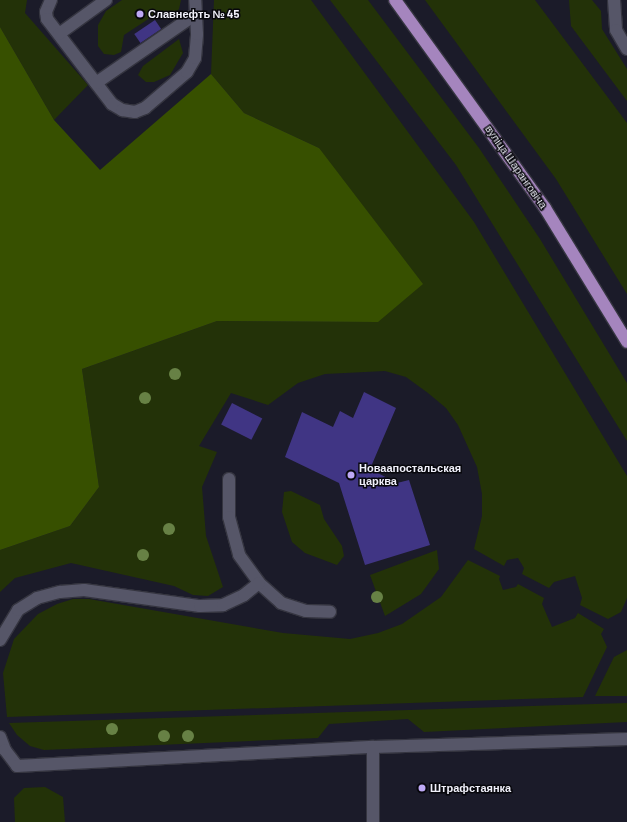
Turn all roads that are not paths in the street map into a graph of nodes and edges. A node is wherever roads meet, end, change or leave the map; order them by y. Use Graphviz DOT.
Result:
graph roads {
  1 [pos="50,0"];
  2 [pos="106,0"];
  3 [pos="195,0"];
  4 [pos="395,0"];
  5 [pos="614,0"];
  6 [pos="196,14"];
  7 [pos="59,34"];
  8 [pos="627,49"];
  9 [pos="96,83"];
  10 [pos="627,342"];
  11 [pos="229,480"];
  12 [pos="259,583"];
  13 [pos="330,612"];
  14 [pos="0,640"];
  15 [pos="0,737"];
  16 [pos="627,739"];
  17 [pos="373,747"];
  18 [pos="373,822"];
  1 -- 7 [label="lane"];
  2 -- 7 [label="lane"];
  3 -- 6 [label="lane"];
  4 -- 10 [label="main road, вуліца Шаранговіча"];
  5 -- 8 [label="lane"];
  6 -- 9 [label="lane"];
  6 -- 9 [label="lane"];
  7 -- 9 [label="lane"];
  11 -- 12 [label="lane"];
  12 -- 13 [label="lane"];
  12 -- 14 [label="lane"];
  15 -- 17 [label="lane"];
  16 -- 17 [label="lane"];
  17 -- 18 [label="lane"];
}
